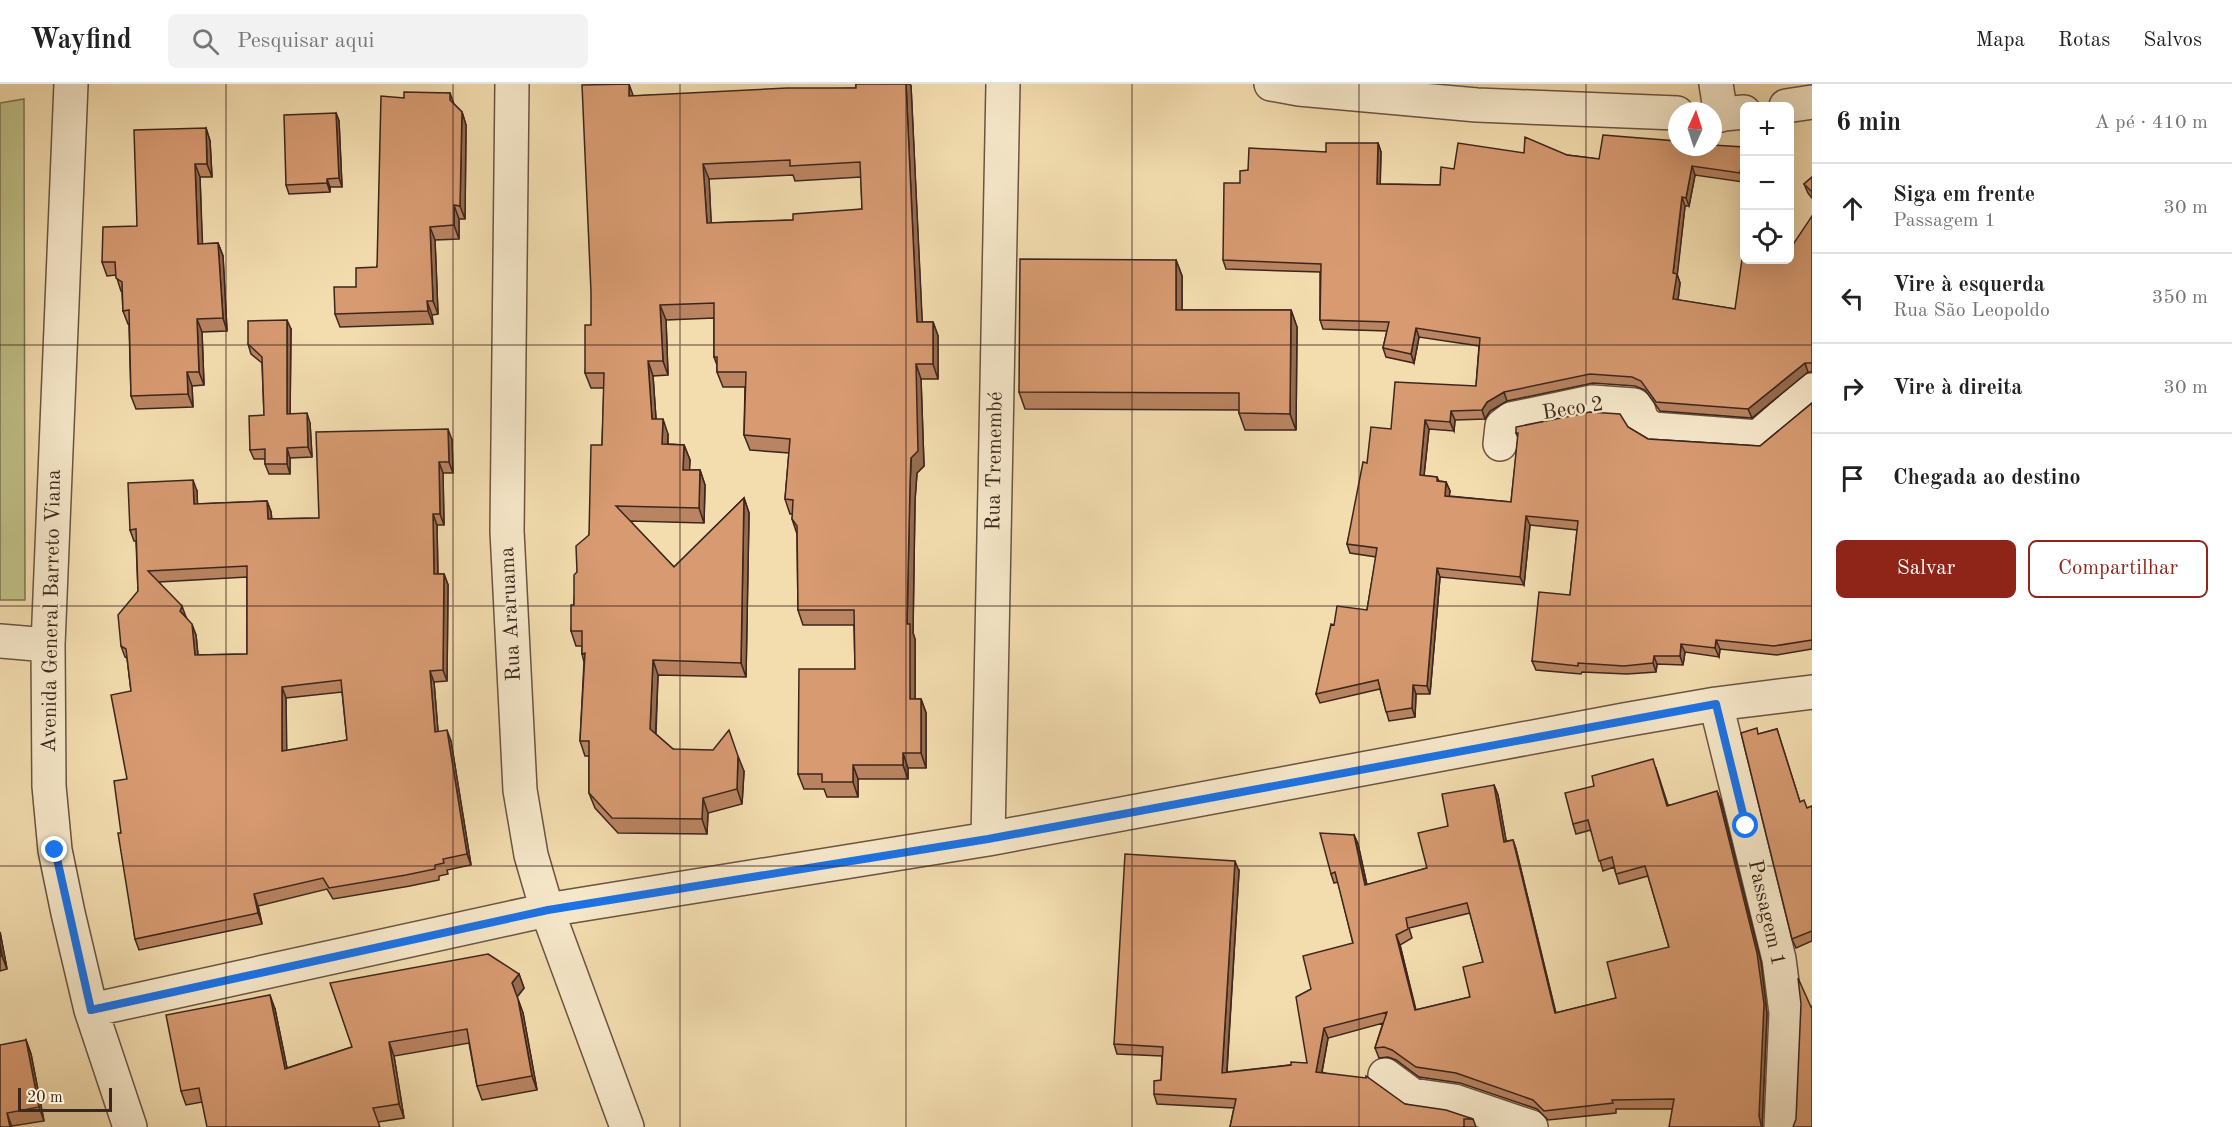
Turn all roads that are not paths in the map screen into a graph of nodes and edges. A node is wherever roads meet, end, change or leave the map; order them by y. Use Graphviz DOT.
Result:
graph roads {
  1 [pos="71,84"];
  2 [pos="512,84"];
  3 [pos="1003,84"];
  4 [pos="1289,86"];
  5 [pos="1812,102"];
  6 [pos="1794,105"];
  7 [pos="1668,113"];
  8 [pos="1812,390"];
  9 [pos="1500,444"];
  10 [pos="0,641"];
  11 [pos="48,645"];
  12 [pos="1812,692"];
  13 [pos="1716,704"];
  14 [pos="988,839"];
  15 [pos="548,910"];
  16 [pos="91,1010"];
  17 [pos="1385,1075"];
  18 [pos="130,1127"];
  19 [pos="627,1127"];
  20 [pos="1531,1127"];
  21 [pos="1781,1127"];
  1 -- 11 [label="street, Avenida General Barreto Viana"];
  2 -- 15 [label="street, Rua Araruama"];
  3 -- 14 [label="street, Rua Tremembé"];
  4 -- 7 [label="street"];
  5 -- 6 [label="street"];
  8 -- 9 [label="street, Beco 2"];
  10 -- 11 [label="street"];
  11 -- 16 [label="street, Avenida General Barreto Viana"];
  12 -- 13 [label="street"];
  13 -- 14 [label="street"];
  13 -- 21 [label="street, Passagem 1"];
  14 -- 15 [label="street"];
  15 -- 16 [label="street"];
  15 -- 19 [label="street, Rua Araruama"];
  16 -- 18 [label="street, Avenida General Barreto Viana"];
  17 -- 20 [label="street"];
}
